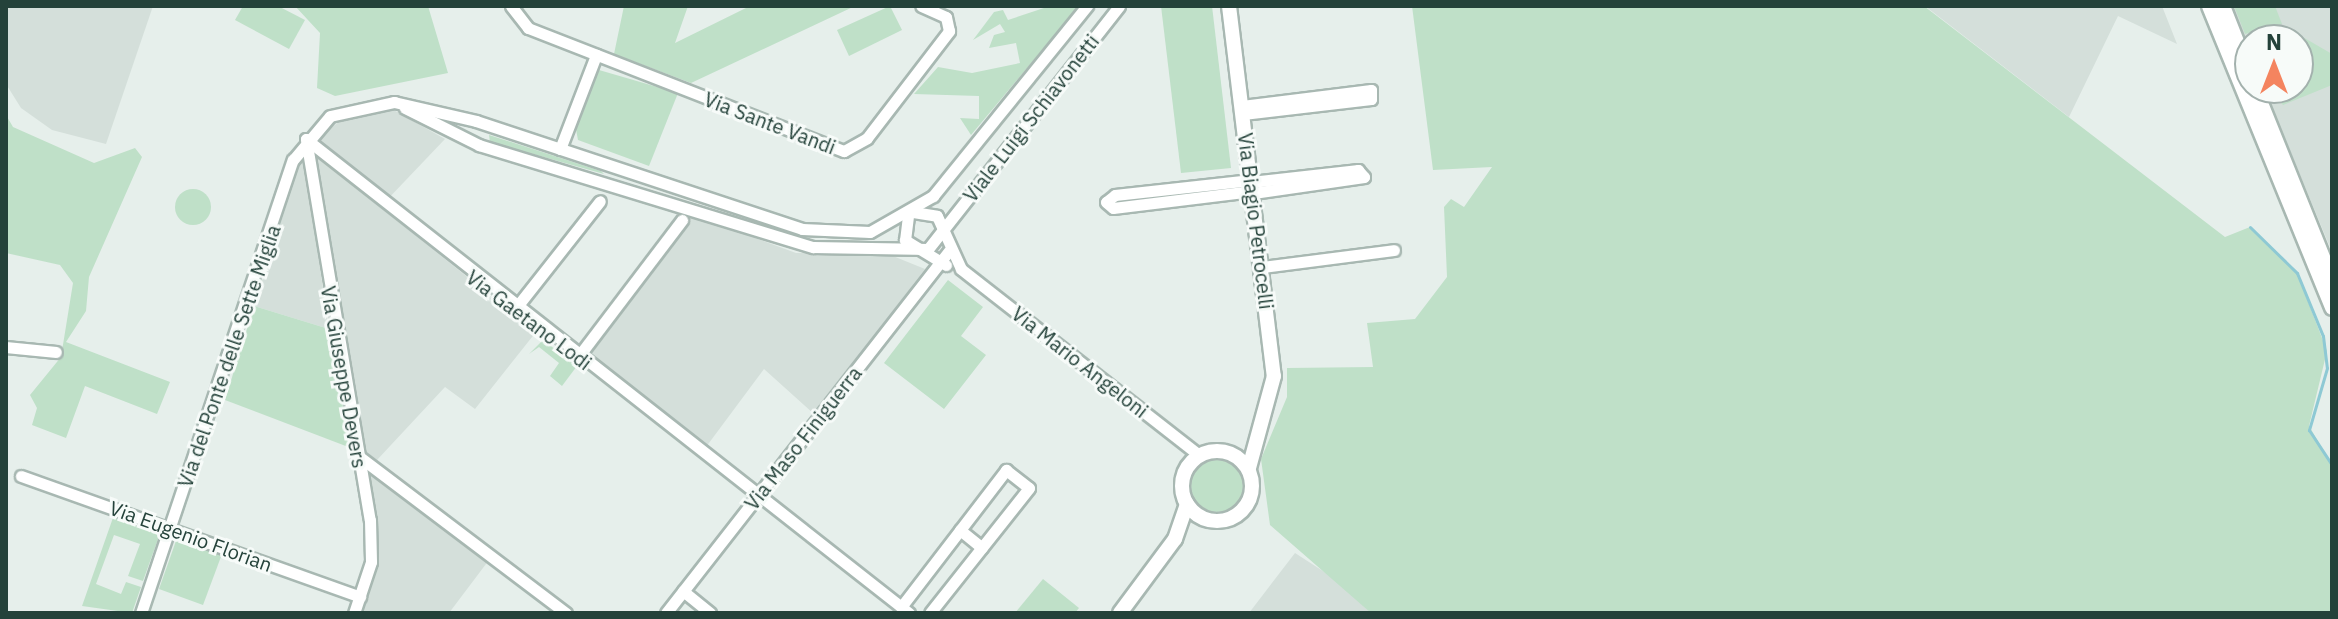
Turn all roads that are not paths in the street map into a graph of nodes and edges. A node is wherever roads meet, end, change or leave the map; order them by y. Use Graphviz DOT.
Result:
graph roads {
  1 [pos="511,6"];
  2 [pos="921,6"];
  3 [pos="1087,6"];
  4 [pos="1119,6"];
  5 [pos="1229,6"];
  6 [pos="2209,6"];
  7 [pos="2223,6"];
  8 [pos="2234,34"];
  9 [pos="596,55"];
  10 [pos="1338,98"];
  11 [pos="394,102"];
  12 [pos="2261,104"];
  13 [pos="1242,110"];
  14 [pos="337,112"];
  15 [pos="489,126"];
  16 [pos="306,139"];
  17 [pos="479,145"];
  18 [pos="560,149"];
  19 [pos="612,165"];
  20 [pos="606,185"];
  21 [pos="1252,187"];
  22 [pos="600,201"];
  23 [pos="911,214"];
  24 [pos="682,220"];
  25 [pos="943,231"];
  26 [pos="917,249"];
  27 [pos="1394,250"];
  28 [pos="949,251"];
  29 [pos="939,263"];
  30 [pos="1262,267"];
  31 [pos="961,269"];
  32 [pos="2332,280"];
  33 [pos="2332,308"];
  34 [pos="515,309"];
  35 [pos="6,347"];
  36 [pos="56,352"];
  37 [pos="578,357"];
  38 [pos="1257,434"];
  39 [pos="1227,452"];
  40 [pos="357,455"];
  41 [pos="1199,455"];
  42 [pos="1249,468"];
  43 [pos="21,476"];
  44 [pos="758,495"];
  45 [pos="1187,504"];
  46 [pos="1208,521"];
  47 [pos="170,529"];
  48 [pos="960,530"];
  49 [pos="1175,539"];
  50 [pos="982,548"];
  51 [pos="683,591"];
  52 [pos="360,597"];
  53 [pos="905,610"];
  54 [pos="141,613"];
  55 [pos="354,613"];
  56 [pos="566,613"];
  57 [pos="666,613"];
  58 [pos="710,613"];
  59 [pos="930,613"];
  60 [pos="1120,613"];
  1 -- 9 [label="street, Via Sante Vandi"];
  2 -- 9 [label="street, Via Sante Vandi"];
  3 -- 23 [label="street, Viale Luigi Schiavonetti"];
  4 -- 25 [label="street, Viale Luigi Schiavonetti"];
  5 -- 13 [label="street, Via Biagio Petrocelli"];
  6 -- 33 [label="street"];
  7 -- 8 [label="street"];
  9 -- 18 [label="street"];
  10 -- 13 [label="street"];
  11 -- 14 [label="street, Viale Luigi Schiavonetti"];
  11 -- 15 [label="street, Viale Luigi Schiavonetti"];
  11 -- 17 [label="street"];
  12 -- 32 [label="street"];
  13 -- 21 [label="street, Via Biagio Petrocelli"];
  14 -- 16 [label="street, Via del Ponte delle Sette Miglia"];
  15 -- 17 [label="street"];
  15 -- 18 [label="street, Viale Luigi Schiavonetti"];
  16 -- 34 [label="street, Via Gaetano Lodi"];
  16 -- 40 [label="street, Via Giuseppe Devers"];
  16 -- 47 [label="street, Via del Ponte delle Sette Miglia"];
  17 -- 20 [label="street"];
  18 -- 19 [label="street, Viale Luigi Schiavonetti"];
  19 -- 20 [label="street"];
  19 -- 23 [label="street, Viale Luigi Schiavonetti"];
  20 -- 26 [label="street"];
  21 -- 21 [label="street"];
  21 -- 21 [label="street"];
  21 -- 30 [label="street, Via Biagio Petrocelli"];
  22 -- 34 [label="street"];
  23 -- 25 [label="street"];
  23 -- 26 [label="street"];
  24 -- 37 [label="street"];
  25 -- 26 [label="street, Viale Luigi Schiavonetti"];
  25 -- 28 [label="street, Via Mario Angeloni"];
  26 -- 29 [label="street, Via Mario Angeloni"];
  27 -- 30 [label="street"];
  28 -- 29 [label="street"];
  28 -- 31 [label="street, Via Mario Angeloni"];
  29 -- 31 [label="street, Via Mario Angeloni"];
  29 -- 44 [label="street, Via Maso Finiguerra"];
  30 -- 38 [label="street, Via Biagio Petrocelli"];
  31 -- 41 [label="street, Via Mario Angeloni"];
  34 -- 37 [label="street, Via Gaetano Lodi"];
  35 -- 36 [label="street"];
  37 -- 44 [label="street, Via Gaetano Lodi"];
  38 -- 39 [label="street"];
  38 -- 42 [label="street, Via Biagio Petrocelli"];
  39 -- 41 [label="street"];
  39 -- 42 [label="street"];
  40 -- 52 [label="street, Via Giuseppe Devers"];
  40 -- 56 [label="street"];
  41 -- 45 [label="street"];
  42 -- 46 [label="street"];
  43 -- 47 [label="street, Via Eugenio Florian"];
  44 -- 51 [label="street, Via Maso Finiguerra"];
  44 -- 53 [label="street, Via Gaetano Lodi"];
  45 -- 46 [label="street"];
  45 -- 49 [label="street"];
  46 -- 49 [label="street"];
  47 -- 52 [label="street, Via Eugenio Florian"];
  47 -- 54 [label="street, Via del Ponte delle Sette Miglia"];
  48 -- 50 [label="street"];
  48 -- 50 [label="street"];
  48 -- 53 [label="street"];
  49 -- 60 [label="street"];
  50 -- 59 [label="street"];
  51 -- 57 [label="street, Via Maso Finiguerra"];
  51 -- 58 [label="street"];
  52 -- 55 [label="street, Via Giuseppe Devers"];
}
